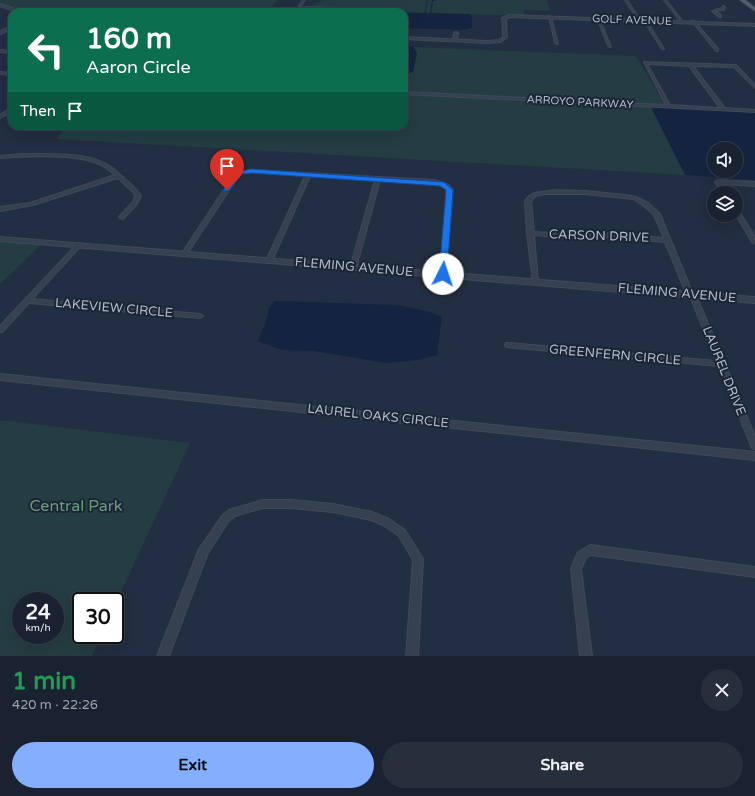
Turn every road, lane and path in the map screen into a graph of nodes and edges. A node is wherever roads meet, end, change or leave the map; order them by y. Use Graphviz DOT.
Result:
graph roads {
  1 [pos="304,0"];
  2 [pos="626,0"];
  3 [pos="665,0"];
  4 [pos="742,0"];
  5 [pos="750,0"];
  6 [pos="755,4"];
  7 [pos="724,7"];
  8 [pos="311,8"];
  9 [pos="755,10"];
  10 [pos="720,16"];
  11 [pos="550,17"];
  12 [pos="598,18"];
  13 [pos="642,20"];
  14 [pos="683,22"];
  15 [pos="693,22"];
  16 [pos="755,25"];
  17 [pos="456,33"];
  18 [pos="408,38"];
  19 [pos="455,40"];
  20 [pos="557,44"];
  21 [pos="610,46"];
  22 [pos="663,48"];
  23 [pos="717,50"];
  24 [pos="690,64"];
  25 [pos="755,87"];
  26 [pos="408,93"];
  27 [pos="668,106"];
  28 [pos="723,109"];
  29 [pos="755,111"];
  30 [pos="0,157"];
  31 [pos="308,174"];
  32 [pos="118,176"];
  33 [pos="378,179"];
  34 [pos="755,184"];
  35 [pos="721,186"];
  36 [pos="0,209"];
  37 [pos="122,216"];
  38 [pos="743,222"];
  39 [pos="530,233"];
  40 [pos="0,239"];
  41 [pos="668,240"];
  42 [pos="755,242"];
  43 [pos="79,245"];
  44 [pos="185,253"];
  45 [pos="269,261"];
  46 [pos="354,268"];
  47 [pos="443,274"];
  48 [pos="535,282"];
  49 [pos="693,295"];
  50 [pos="755,300"];
  51 [pos="27,301"];
  52 [pos="200,316"];
  53 [pos="0,330"];
  54 [pos="509,345"];
  55 [pos="722,364"];
  56 [pos="0,377"];
  57 [pos="755,446"];
  58 [pos="755,456"];
  59 [pos="755,572"];
  60 [pos="163,656"];
  61 [pos="412,656"];
  62 [pos="586,656"];
  1 -- 8 [label="street"];
  2 -- 13 [label="street"];
  3 -- 14 [label="street"];
  4 -- 9 [label="main road"];
  5 -- 6 [label="main road"];
  7 -- 10 [label="street"];
  11 -- 12 [label="street, GOLF AVENUE"];
  11 -- 19 [label="street, GOLF AVENUE"];
  11 -- 20 [label="street"];
  12 -- 13 [label="street, GOLF AVENUE"];
  12 -- 21 [label="street"];
  13 -- 14 [label="street, GOLF AVENUE"];
  13 -- 22 [label="street"];
  14 -- 15 [label="street, GOLF AVENUE"];
  15 -- 16 [label="street, GOLF AVENUE"];
  15 -- 23 [label="street"];
  17 -- 19 [label="street"];
  18 -- 19 [label="street"];
  24 -- 25 [label="street"];
  24 -- 27 [label="street"];
  24 -- 28 [label="street"];
  26 -- 27 [label="street, ARROYO PARKWAY"];
  27 -- 28 [label="street, ARROYO PARKWAY"];
  28 -- 29 [label="street, ARROYO PARKWAY"];
  30 -- 32 [label="street"];
  31 -- 33 [label="street"];
  31 -- 44 [label="street"];
  31 -- 45 [label="street"];
  32 -- 36 [label="street"];
  32 -- 37 [label="street"];
  33 -- 46 [label="street"];
  33 -- 47 [label="street"];
  34 -- 35 [label="street"];
  38 -- 42 [label="street"];
  39 -- 41 [label="street, CARSON DRIVE"];
  39 -- 41 [label="street, LAUREL DRIVE"];
  39 -- 48 [label="street, LAUREL DRIVE"];
  40 -- 43 [label="street, FLEMING AVENUE"];
  41 -- 49 [label="street, LAUREL DRIVE"];
  43 -- 44 [label="street, FLEMING AVENUE"];
  43 -- 51 [label="street"];
  44 -- 45 [label="street, FLEMING AVENUE"];
  45 -- 46 [label="street, FLEMING AVENUE"];
  46 -- 47 [label="street, FLEMING AVENUE"];
  47 -- 48 [label="street, FLEMING AVENUE"];
  48 -- 49 [label="street, FLEMING AVENUE"];
  49 -- 50 [label="street, FLEMING AVENUE"];
  49 -- 55 [label="street, LAUREL DRIVE"];
  51 -- 52 [label="street, LAKEVIEW CIRCLE"];
  51 -- 53 [label="street"];
  54 -- 55 [label="street, GREENFERN CIRCLE"];
  55 -- 57 [label="street, LAUREL DRIVE"];
  56 -- 58 [label="street, LAUREL OAKS CIRCLE"];
  59 -- 62 [label="street"];
  60 -- 61 [label="street"];
}
